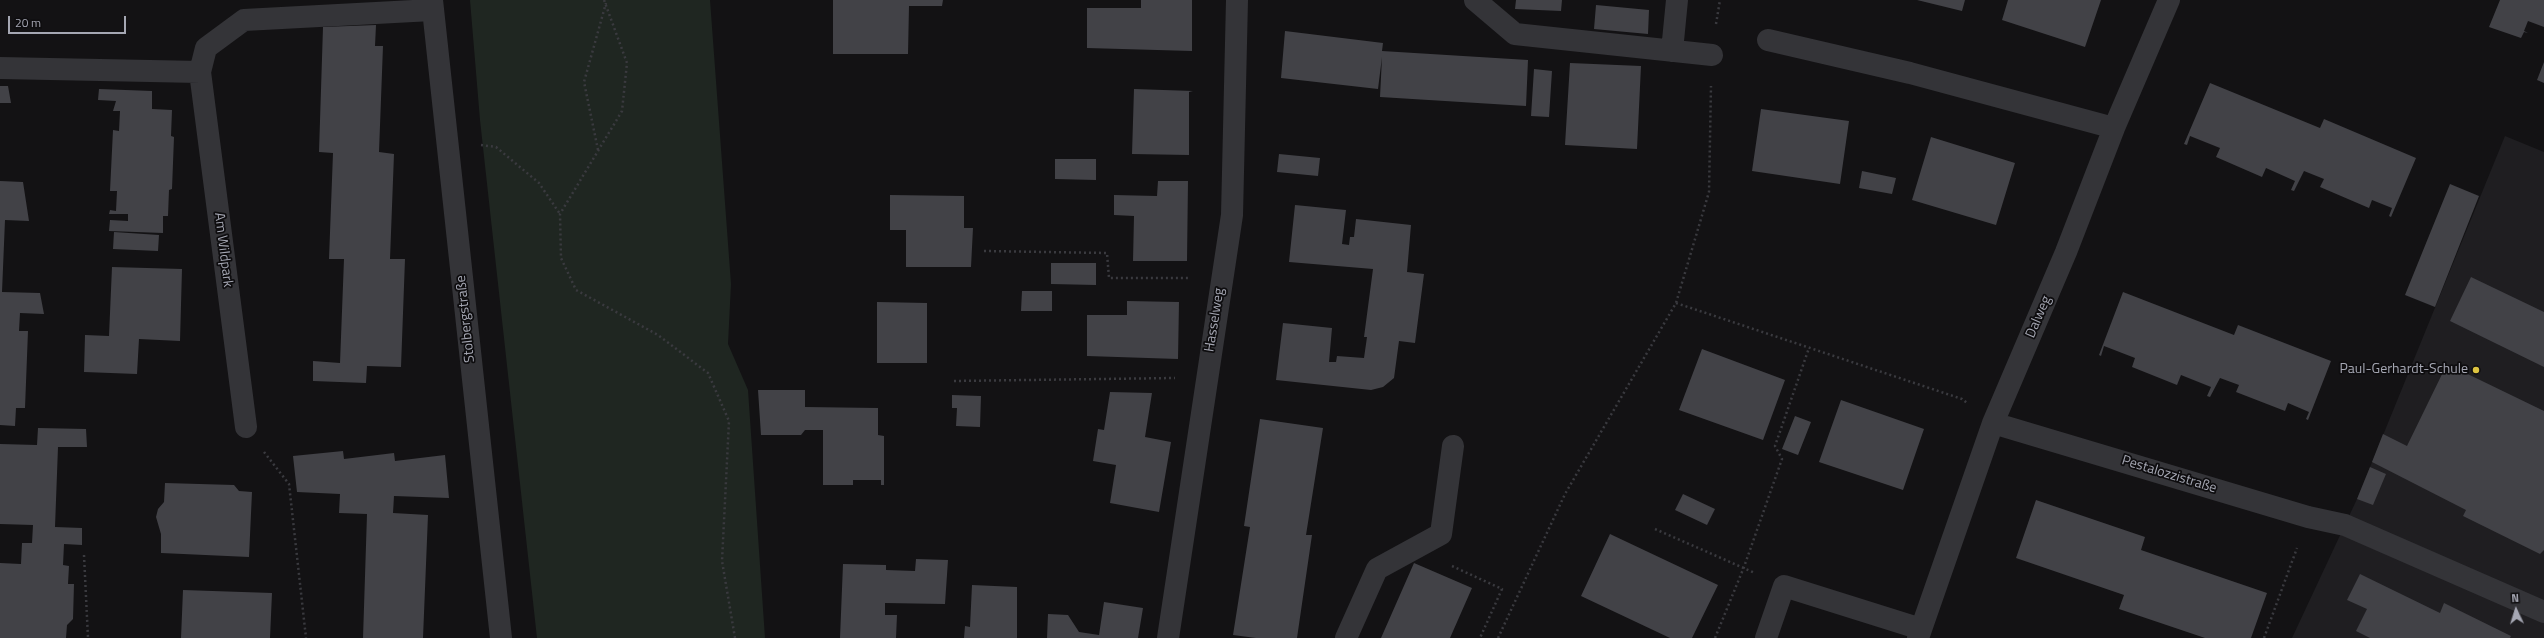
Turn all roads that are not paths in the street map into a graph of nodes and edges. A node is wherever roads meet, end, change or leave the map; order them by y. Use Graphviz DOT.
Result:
graph roads {
  1 [pos="1237,0"];
  2 [pos="1475,0"];
  3 [pos="1676,0"];
  4 [pos="2169,0"];
  5 [pos="432,5"];
  6 [pos="1768,40"];
  7 [pos="1672,51"];
  8 [pos="1712,56"];
  9 [pos="0,68"];
  10 [pos="200,72"];
  11 [pos="2114,128"];
  12 [pos="1993,423"];
  13 [pos="246,428"];
  14 [pos="1453,446"];
  15 [pos="2544,612"];
  16 [pos="1920,634"];
  17 [pos="501,638"];
  18 [pos="1168,638"];
  19 [pos="1346,638"];
  20 [pos="1766,638"];
  1 -- 18 [label="street, Hasselweg"];
  2 -- 7 [label="street"];
  3 -- 7 [label="street"];
  4 -- 11 [label="street, Dalweg"];
  5 -- 10 [label="street, Am Wildpark"];
  5 -- 17 [label="street, Stolbergstraße"];
  6 -- 11 [label="street"];
  7 -- 8 [label="street"];
  9 -- 10 [label="street"];
  10 -- 13 [label="street, Am Wildpark"];
  11 -- 12 [label="street, Dalweg"];
  12 -- 15 [label="street, Pestalozzistraße"];
  12 -- 16 [label="street, Dalweg"];
  14 -- 19 [label="street"];
  16 -- 20 [label="street"];
}
